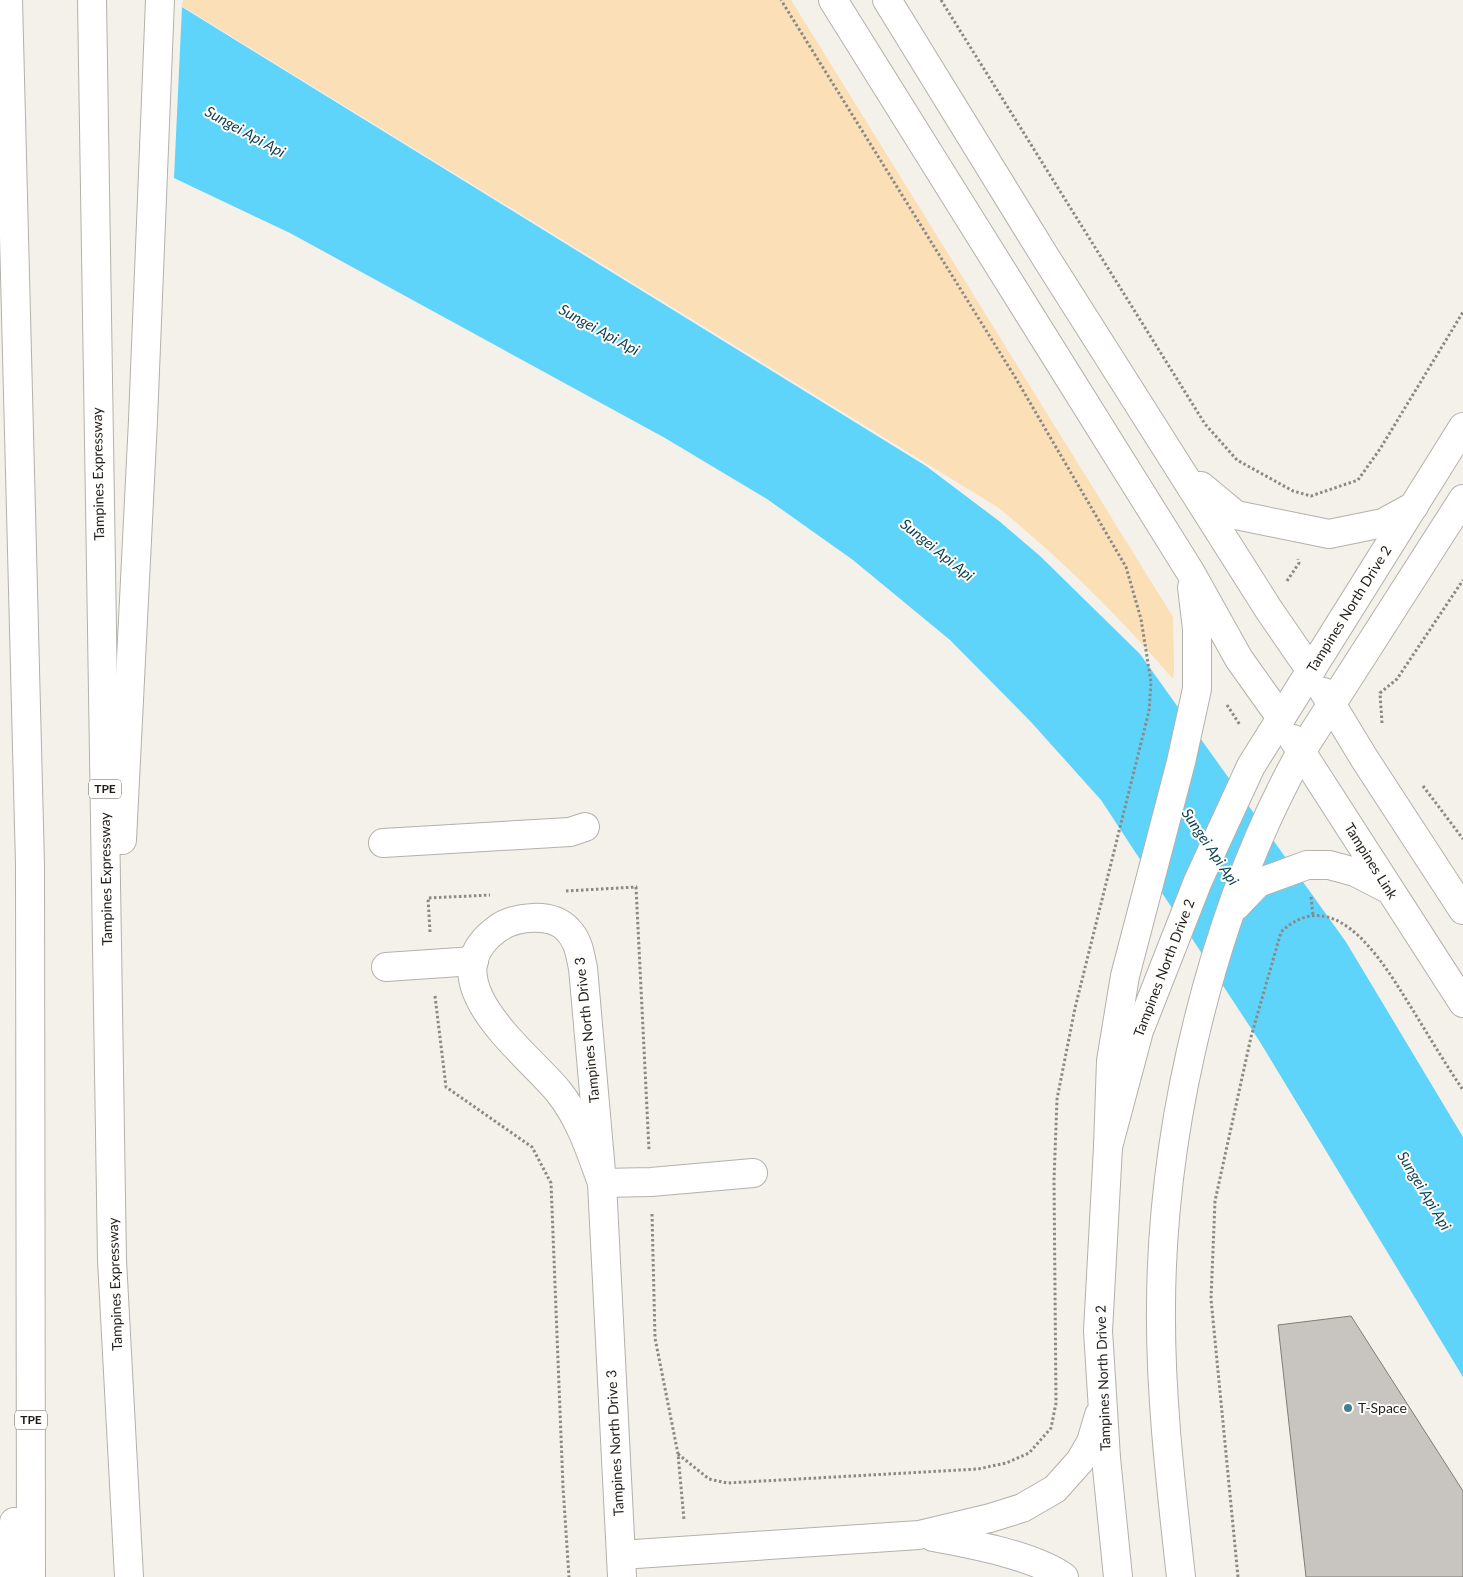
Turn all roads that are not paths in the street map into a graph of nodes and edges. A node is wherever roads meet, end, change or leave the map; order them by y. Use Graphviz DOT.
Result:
graph roads {
  1 [pos="8,0"];
  2 [pos="92,0"];
  3 [pos="160,0"];
  4 [pos="832,0"];
  5 [pos="887,0"];
  6 [pos="0,324"];
  7 [pos="19,418"];
  8 [pos="1463,427"];
  9 [pos="1184,473"];
  10 [pos="1463,499"];
  11 [pos="1414,506"];
  12 [pos="1190,573"];
  13 [pos="1311,671"];
  14 [pos="1332,705"];
  15 [pos="1281,718"];
  16 [pos="1301,752"];
  17 [pos="585,826"];
  18 [pos="383,843"];
  19 [pos="1389,890"];
  20 [pos="1463,910"];
  21 [pos="1230,911"];
  22 [pos="474,960"];
  23 [pos="386,967"];
  24 [pos="1463,1003"];
  25 [pos="110,1078"];
  26 [pos="1108,1147"];
  27 [pos="753,1173"];
  28 [pos="602,1183"];
  29 [pos="31,1264"];
  30 [pos="1102,1404"];
  31 [pos="919,1535"];
  32 [pos="622,1566"];
  33 [pos="10,1577"];
  34 [pos="31,1577"];
  35 [pos="129,1577"];
  36 [pos="1064,1577"];
  37 [pos="1118,1577"];
  38 [pos="1181,1577"];
  1 -- 7 [label="main road, TPE"];
  2 -- 25 [label="main road, Tampines Expressway / TPE"];
  3 -- 25 [label="main road"];
  4 -- 12 [label="main road, Tampines Link"];
  5 -- 9 [label="main road"];
  6 -- 7 [label="main road"];
  7 -- 29 [label="main road, TPE"];
  8 -- 11 [label="main road, Tampines North Drive 2"];
  9 -- 11 [label="main road"];
  9 -- 13 [label="main road"];
  10 -- 14 [label="main road"];
  11 -- 13 [label="main road, Tampines North Drive 2"];
  12 -- 15 [label="main road, Tampines Link"];
  12 -- 26 [label="main road"];
  13 -- 14 [label="main road"];
  13 -- 15 [label="main road, Tampines North Drive 2"];
  14 -- 16 [label="main road"];
  14 -- 20 [label="main road"];
  15 -- 16 [label="main road, Tampines Link"];
  15 -- 26 [label="main road, Tampines North Drive 2"];
  16 -- 19 [label="main road, Tampines Link"];
  16 -- 21 [label="main road"];
  17 -- 18 [label="main road"];
  19 -- 21 [label="main road"];
  19 -- 24 [label="main road, Tampines Link"];
  21 -- 38 [label="main road"];
  22 -- 23 [label="main road"];
  22 -- 28 [label="main road, Tampines North Drive 3"];
  22 -- 28 [label="main road, Tampines North Drive 3"];
  25 -- 35 [label="main road, Tampines Expressway / TPE"];
  26 -- 30 [label="main road, Tampines North Drive 2"];
  27 -- 28 [label="main road"];
  28 -- 32 [label="main road, Tampines North Drive 3"];
  29 -- 33 [label="main road"];
  29 -- 34 [label="main road, TPE"];
  30 -- 31 [label="main road, Tampines North Drive 3"];
  30 -- 37 [label="main road, Tampines North Drive 2"];
  31 -- 32 [label="main road, Tampines North Drive 3"];
  31 -- 36 [label="main road, Tampines North Drive 3"];
}
